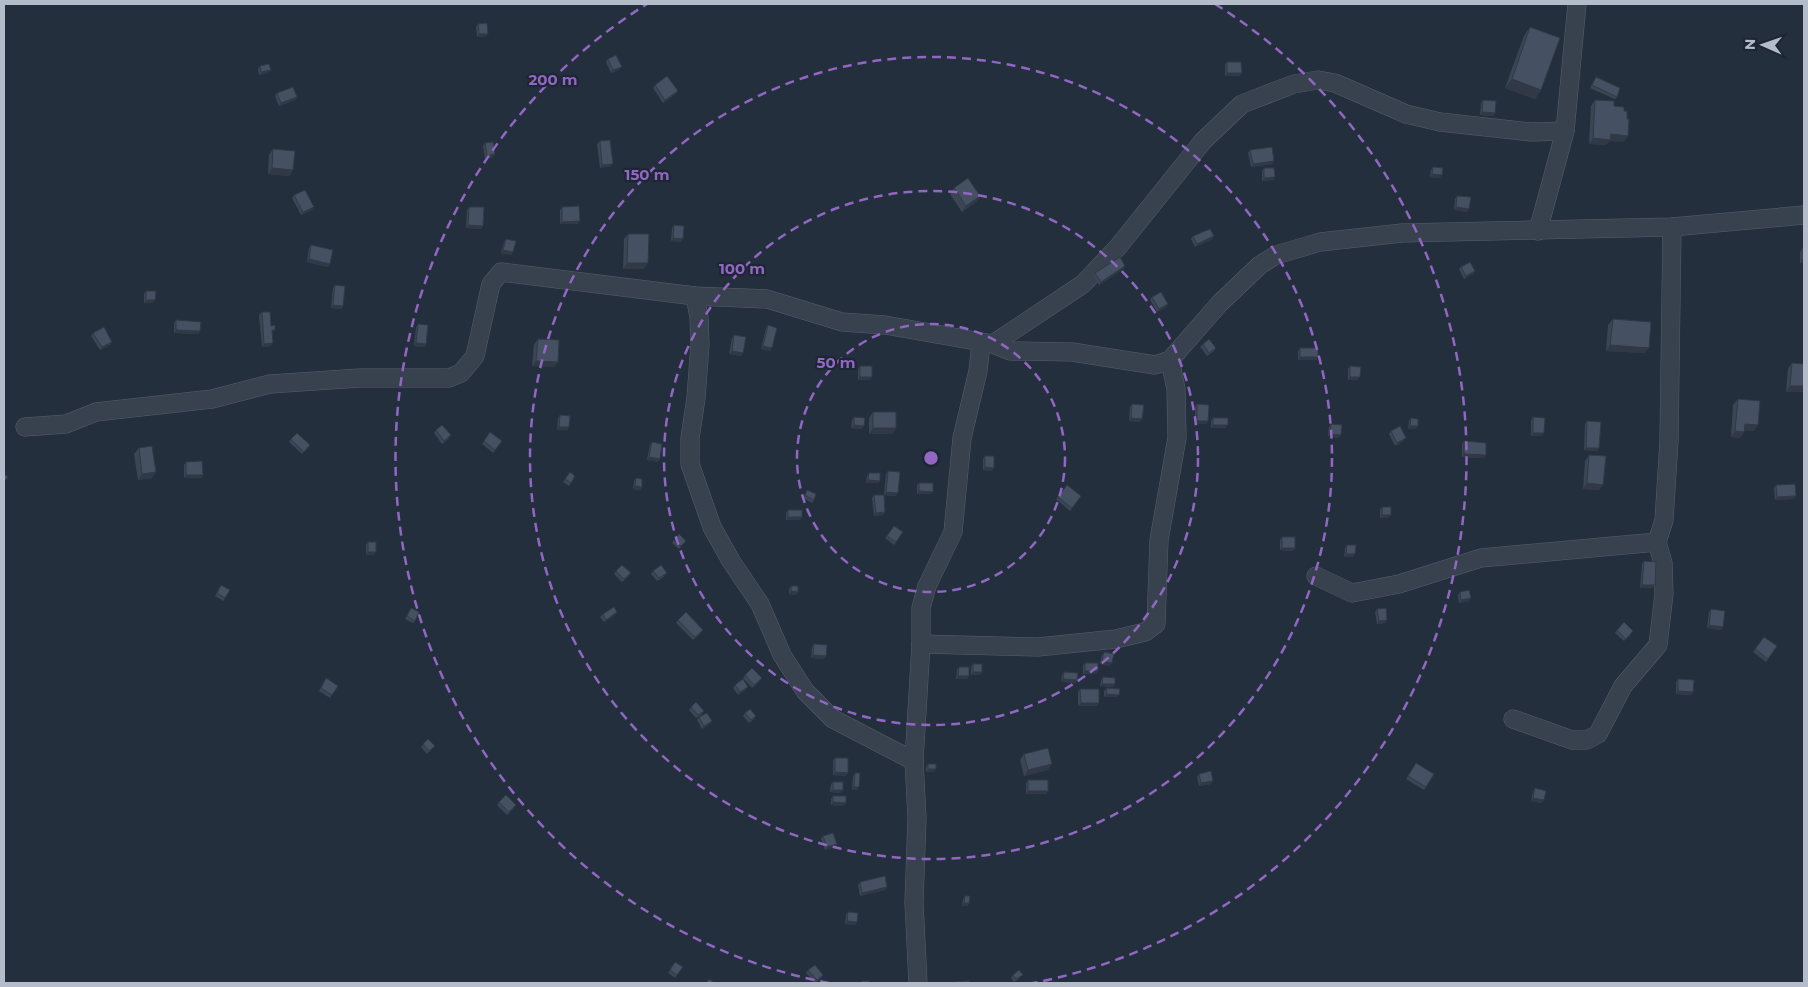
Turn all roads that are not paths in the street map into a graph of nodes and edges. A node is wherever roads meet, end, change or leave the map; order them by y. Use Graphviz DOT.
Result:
graph roads {
  1 [pos="1577,4"];
  2 [pos="1566,131"];
  3 [pos="1804,215"];
  4 [pos="1672,228"];
  5 [pos="1538,231"];
  6 [pos="695,296"];
  7 [pos="987,343"];
  8 [pos="1170,360"];
  9 [pos="25,427"];
  10 [pos="1657,542"];
  11 [pos="1316,576"];
  12 [pos="921,644"];
  13 [pos="1513,719"];
  14 [pos="914,761"];
  15 [pos="918,983"];
  1 -- 2 [label="street"];
  2 -- 5 [label="street"];
  2 -- 7 [label="street"];
  3 -- 4 [label="street"];
  4 -- 5 [label="street"];
  4 -- 10 [label="street"];
  5 -- 8 [label="street"];
  6 -- 7 [label="street"];
  6 -- 9 [label="street"];
  6 -- 14 [label="street"];
  7 -- 8 [label="street"];
  7 -- 12 [label="street"];
  8 -- 12 [label="street"];
  10 -- 11 [label="street"];
  10 -- 13 [label="street"];
  12 -- 14 [label="street"];
  14 -- 15 [label="street"];
}
